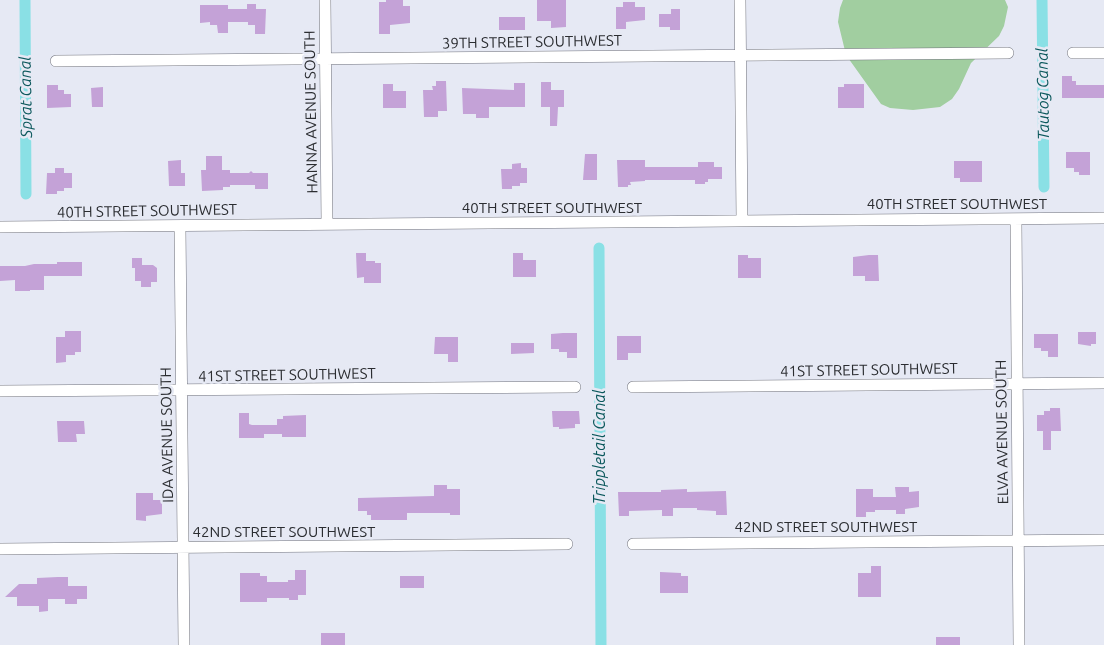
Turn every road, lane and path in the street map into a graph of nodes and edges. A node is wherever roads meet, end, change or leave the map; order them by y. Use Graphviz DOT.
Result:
graph roads {
  1 [pos="325,0"];
  2 [pos="740,0"];
  3 [pos="1008,53"];
  4 [pos="1073,53"];
  5 [pos="1104,53"];
  6 [pos="740,56"];
  7 [pos="326,59"];
  8 [pos="56,62"];
  9 [pos="1104,218"];
  10 [pos="1016,219"];
  11 [pos="742,221"];
  12 [pos="327,224"];
  13 [pos="180,226"];
  14 [pos="0,227"];
  15 [pos="1017,383"];
  16 [pos="1104,383"];
  17 [pos="575,387"];
  18 [pos="634,387"];
  19 [pos="182,390"];
  20 [pos="0,392"];
  21 [pos="1018,540"];
  22 [pos="1104,540"];
  23 [pos="568,544"];
  24 [pos="634,544"];
  25 [pos="183,547"];
  26 [pos="0,549"];
  27 [pos="184,645"];
  28 [pos="1019,645"];
  1 -- 7 [label="street, HANNA AVENUE SOUTH"];
  2 -- 6 [label="street"];
  3 -- 6 [label="street, 39TH STREET SOUTHWEST"];
  4 -- 5 [label="street"];
  6 -- 7 [label="street, 39TH STREET SOUTHWEST"];
  6 -- 11 [label="street"];
  7 -- 8 [label="street, 39TH STREET SOUTHWEST"];
  7 -- 12 [label="street, HANNA AVENUE SOUTH"];
  9 -- 10 [label="street, 40TH STREET SOUTHWEST"];
  10 -- 11 [label="street, 40TH STREET SOUTHWEST"];
  10 -- 15 [label="street, ELVA AVENUE SOUTH"];
  11 -- 12 [label="street, 40TH STREET SOUTHWEST"];
  12 -- 13 [label="street, 40TH STREET SOUTHWEST"];
  13 -- 14 [label="street, 40TH STREET SOUTHWEST"];
  13 -- 19 [label="street, IDA AVENUE SOUTH"];
  15 -- 16 [label="street, 41ST STREET SOUTHWEST"];
  15 -- 18 [label="street, 41ST STREET SOUTHWEST"];
  15 -- 21 [label="street, ELVA AVENUE SOUTH"];
  17 -- 19 [label="street, 41ST STREET SOUTHWEST"];
  19 -- 20 [label="street, 41ST STREET SOUTHWEST"];
  19 -- 25 [label="street, IDA AVENUE SOUTH"];
  21 -- 22 [label="street, 42ND STREET SOUTHWEST"];
  21 -- 24 [label="street, 42ND STREET SOUTHWEST"];
  21 -- 28 [label="street, ELVA AVENUE SOUTH"];
  23 -- 25 [label="street, 42ND STREET SOUTHWEST"];
  25 -- 26 [label="street, 42ND STREET SOUTHWEST"];
  25 -- 27 [label="street, IDA AVENUE SOUTH"];
}
